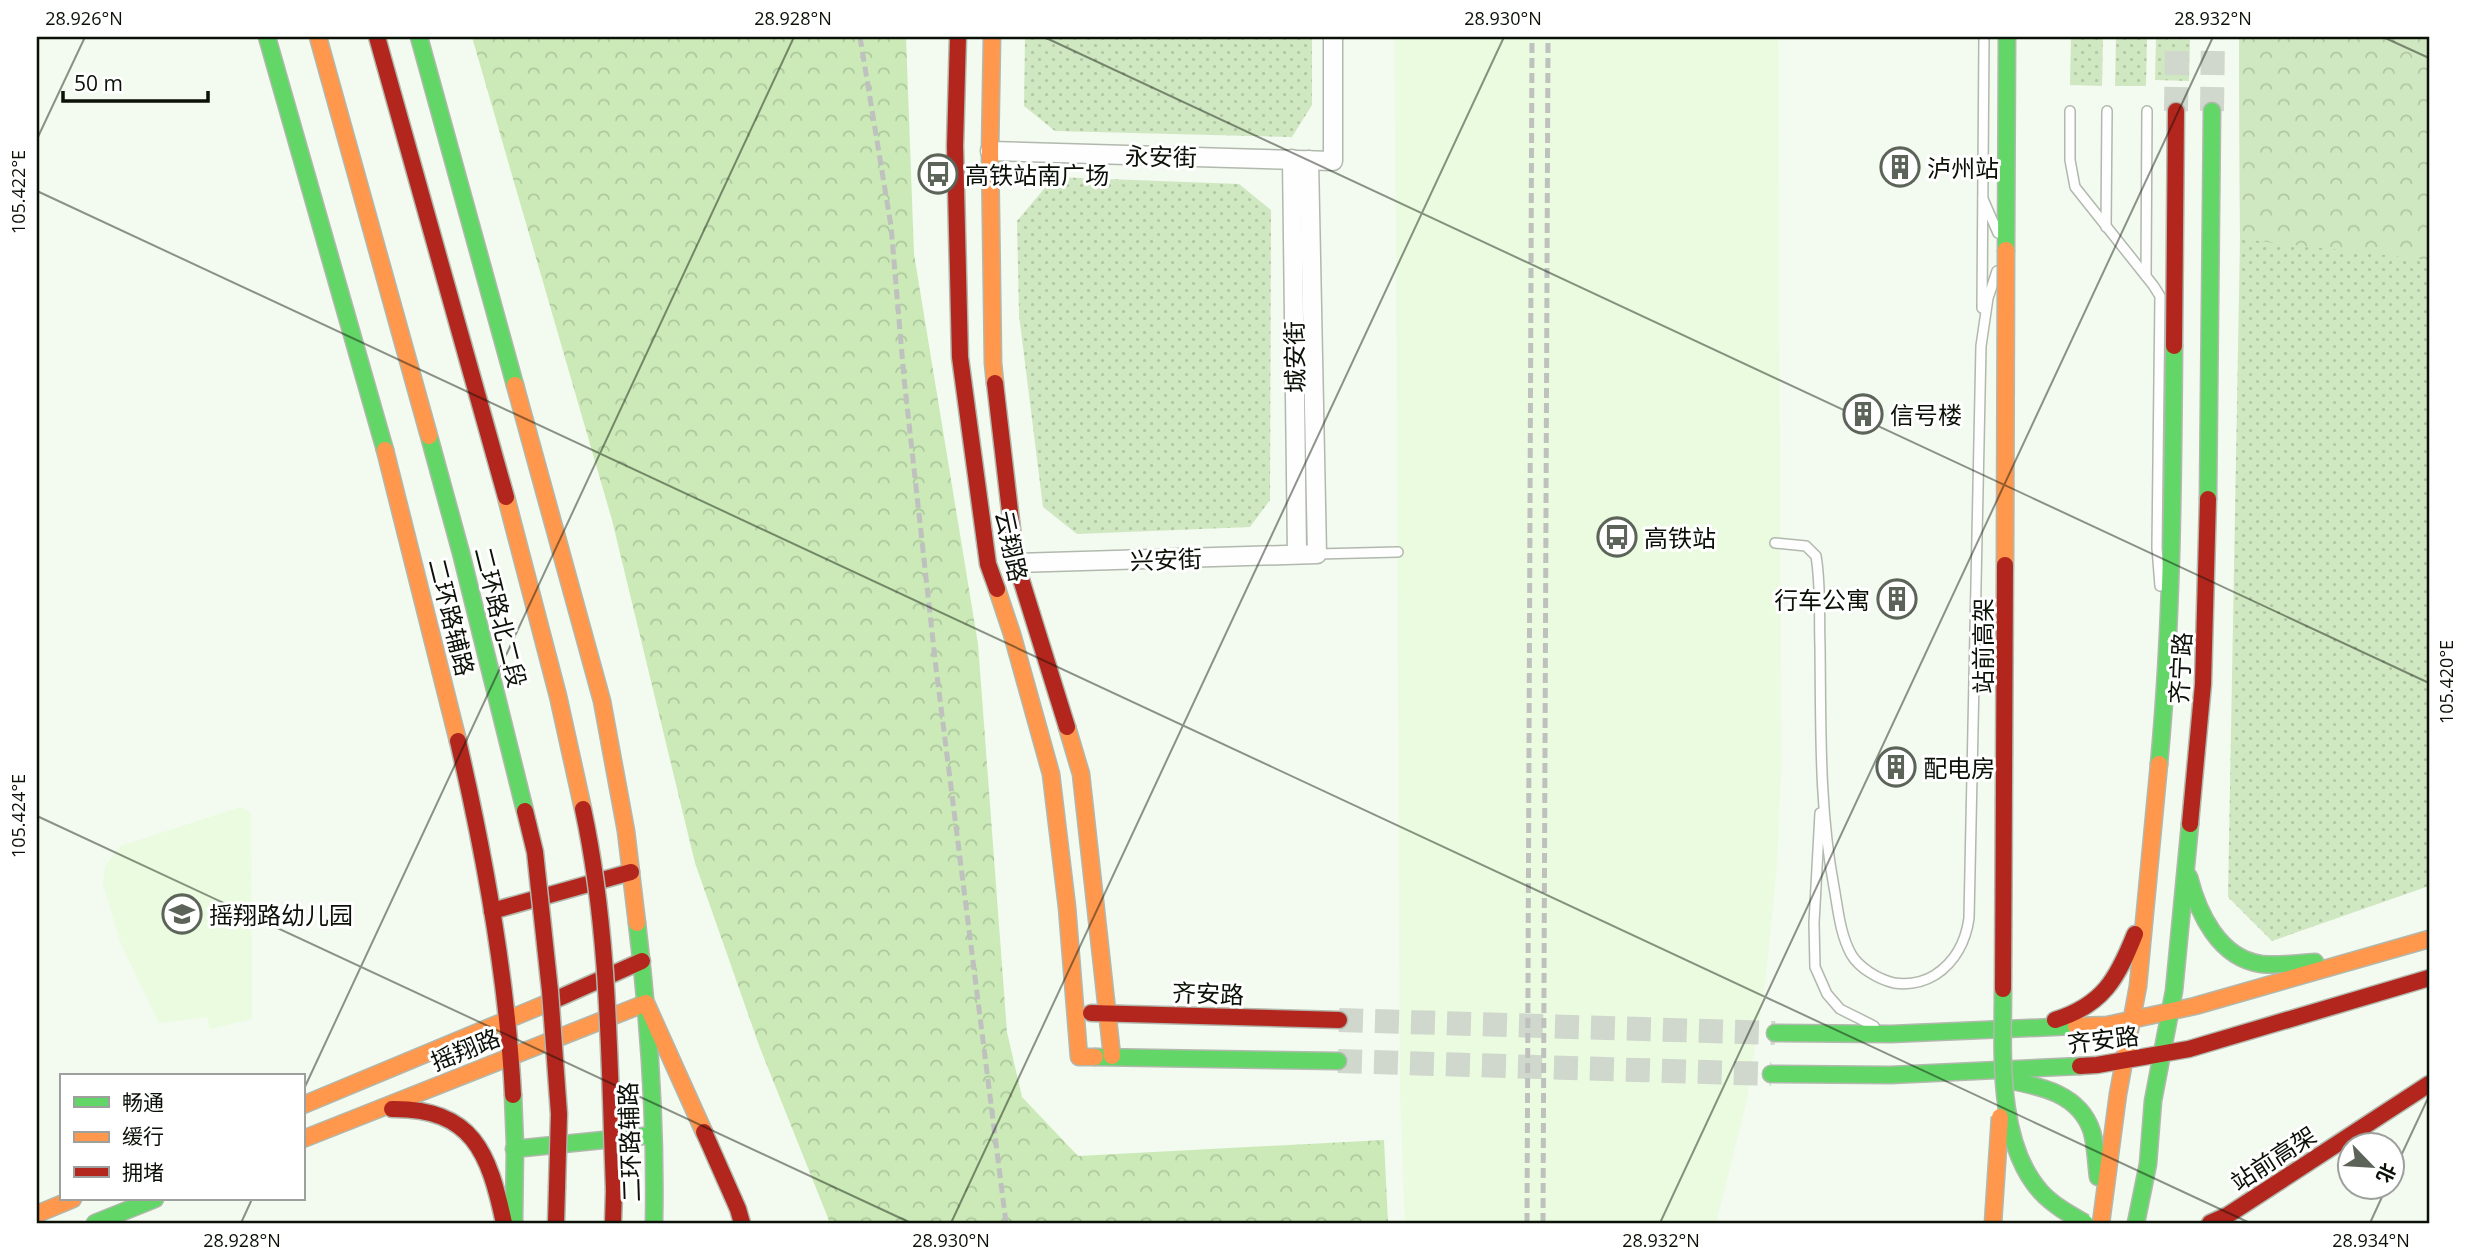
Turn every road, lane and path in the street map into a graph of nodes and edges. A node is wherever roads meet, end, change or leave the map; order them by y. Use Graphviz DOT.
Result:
graph roads {
  1 [pos="267,37"];
  2 [pos="318,37"];
  3 [pos="377,37"];
  4 [pos="419,37"];
  5 [pos="958,37"];
  6 [pos="992,37"];
  7 [pos="1334,37"];
  8 [pos="1984,37"];
  9 [pos="2007,37"];
  10 [pos="2070,110"];
  11 [pos="2107,111"];
  12 [pos="2147,111"];
  13 [pos="2176,111"];
  14 [pos="2212,111"];
  15 [pos="990,151"];
  16 [pos="1301,159"];
  17 [pos="1983,200"];
  18 [pos="2106,228"];
  19 [pos="2006,250"];
  20 [pos="2146,276"];
  21 [pos="1981,346"];
  22 [pos="1775,543"];
  23 [pos="1398,552"];
  24 [pos="1297,554"];
  25 [pos="1317,554"];
  26 [pos="1016,564"];
  27 [pos="2167,682"];
  28 [pos="1822,770"];
  29 [pos="2186,863"];
  30 [pos="631,872"];
  31 [pos="2146,904"];
  32 [pos="492,911"];
  33 [pos="2429,939"];
  34 [pos="2358,960"];
  35 [pos="642,961"];
  36 [pos="2429,978"];
  37 [pos="646,1003"];
  38 [pos="2170,1012"];
  39 [pos="1106,1013"];
  40 [pos="1075,1014"];
  41 [pos="2132,1019"];
  42 [pos="1339,1020"];
  43 [pos="508,1021"];
  44 [pos="2018,1028"];
  45 [pos="1775,1033"];
  46 [pos="1891,1034"];
  47 [pos="2162,1054"];
  48 [pos="511,1055"];
  49 [pos="1112,1056"];
  50 [pos="2003,1056"];
  51 [pos="1338,1061"];
  52 [pos="2124,1061"];
  53 [pos="1957,1072"];
  54 [pos="1771,1074"];
  55 [pos="2429,1084"];
  56 [pos="304,1105"];
  57 [pos="377,1109"];
  58 [pos="653,1135"];
  59 [pos="304,1139"];
  60 [pos="514,1149"];
  61 [pos="71,1200"];
  62 [pos="152,1200"];
  63 [pos="37,1214"];
  64 [pos="2102,1216"];
  65 [pos="95,1223"];
  66 [pos="504,1223"];
  67 [pos="514,1223"];
  68 [pos="556,1223"];
  69 [pos="613,1223"];
  70 [pos="654,1223"];
  71 [pos="742,1223"];
  72 [pos="1993,1223"];
  73 [pos="2085,1223"];
  74 [pos="2136,1223"];
  75 [pos="2210,1223"];
  1 -- 32 [label="main road, 二环路辅路"];
  2 -- 68 [label="main road, 二环路北二段, bridge"];
  3 -- 69 [label="main road, 二环路北二段, bridge"];
  4 -- 30 [label="main road, 二环路辅路"];
  5 -- 40 [label="main road, 云翔路"];
  6 -- 15 [label="main road, 云翔路"];
  7 -- 16 [label="street, 永安街"];
  8 -- 17 [label="lane"];
  9 -- 19 [label="main road, 站前高架"];
  10 -- 18 [label="lane"];
  11 -- 18 [label="lane"];
  12 -- 20 [label="lane"];
  13 -- 27 [label="main road, 齐宁路"];
  14 -- 29 [label="main road, 齐宁路"];
  15 -- 16 [label="street, 永安街"];
  15 -- 26 [label="main road, 云翔路"];
  16 -- 24 [label="street, 城安街"];
  16 -- 25 [label="street, 城安街"];
  17 -- 19 [label="lane"];
  17 -- 21 [label="lane"];
  18 -- 20 [label="lane"];
  19 -- 21 [label="lane"];
  19 -- 50 [label="main road, 站前高架, bridge"];
  20 -- 27 [label="lane"];
  21 -- 28 [label="lane"];
  22 -- 28 [label="lane"];
  23 -- 25 [label="lane"];
  24 -- 25 [label="street, 兴安街"];
  24 -- 26 [label="street, 兴安街"];
  26 -- 39 [label="main road, 云翔路"];
  27 -- 31 [label="main road, 齐宁路"];
  28 -- 46 [label="lane"];
  29 -- 34 [label="main road"];
  29 -- 38 [label="main road, 齐宁路"];
  30 -- 32 [label="main road"];
  30 -- 35 [label="main road, 二环路辅路"];
  31 -- 41 [label="main road, 齐宁路"];
  31 -- 44 [label="main road"];
  32 -- 43 [label="main road, 二环路辅路"];
  33 -- 34 [label="main road"];
  34 -- 38 [label="main road"];
  35 -- 37 [label="main road, 二环路辅路"];
  35 -- 43 [label="main road, 摇翔路"];
  36 -- 47 [label="main road, 齐安路"];
  37 -- 48 [label="main road, 摇翔路"];
  37 -- 58 [label="main road, 二环路辅路"];
  37 -- 71 [label="main road"];
  38 -- 41 [label="main road"];
  38 -- 47 [label="main road, 齐宁路"];
  39 -- 40 [label="main road, 齐安路"];
  39 -- 42 [label="main road, 齐安路"];
  39 -- 49 [label="main road, 云翔路"];
  40 -- 49 [label="main road, 云翔路"];
  41 -- 44 [label="main road"];
  41 -- 52 [label="main road, 齐宁路"];
  43 -- 48 [label="main road, 二环路辅路"];
  43 -- 56 [label="main road, 摇翔路"];
  44 -- 46 [label="main road"];
  45 -- 46 [label="main road"];
  47 -- 52 [label="main road, 齐安路"];
  47 -- 74 [label="main road, 齐宁路"];
  48 -- 57 [label="main road, 摇翔路"];
  48 -- 60 [label="main road, 二环路辅路"];
  49 -- 51 [label="main road"];
  50 -- 72 [label="main road, bridge"];
  50 -- 73 [label="main road, 站前高架, bridge"];
  52 -- 53 [label="main road, 齐安路"];
  52 -- 64 [label="main road, 齐宁路"];
  53 -- 54 [label="main road, 齐安路"];
  53 -- 64 [label="main road"];
  55 -- 75 [label="main road, 站前高架"];
  57 -- 59 [label="main road, 摇翔路"];
  57 -- 66 [label="main road"];
  58 -- 60 [label="main road"];
  58 -- 70 [label="main road, 二环路辅路"];
  60 -- 67 [label="main road, 二环路辅路"];
  61 -- 63 [label="main road"];
  62 -- 65 [label="main road"];
}
